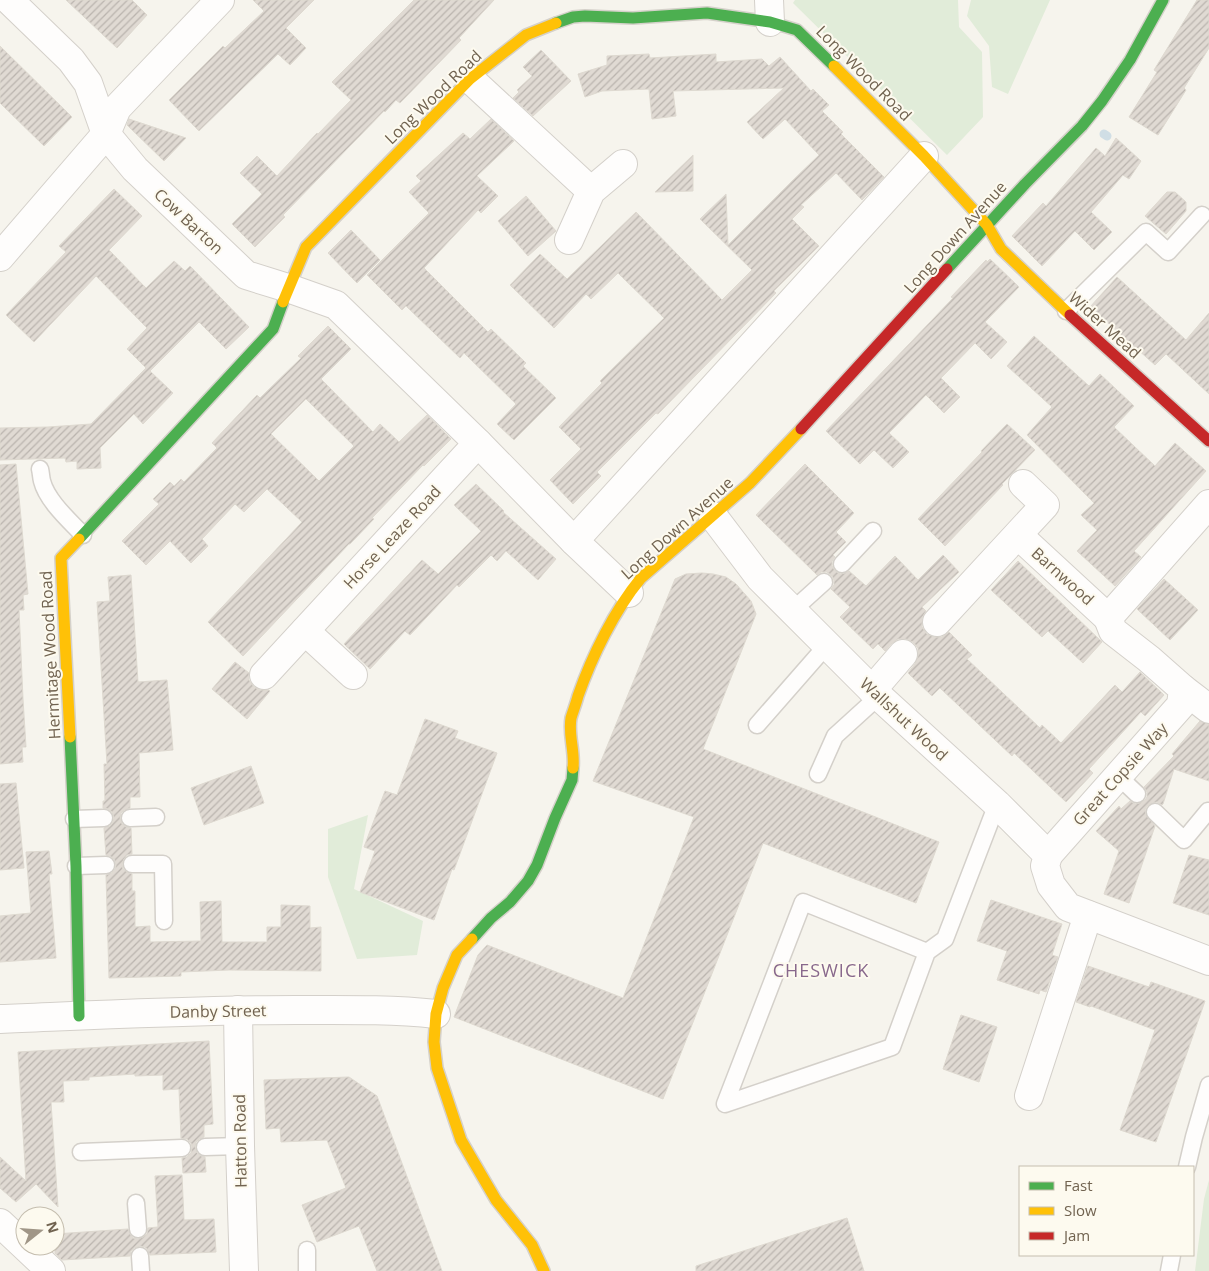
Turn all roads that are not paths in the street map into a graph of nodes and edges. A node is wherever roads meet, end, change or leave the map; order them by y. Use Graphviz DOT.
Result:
graph roads {
  1 [pos="9,0"];
  2 [pos="220,0"];
  3 [pos="1163,0"];
  4 [pos="584,8"];
  5 [pos="770,11"];
  6 [pos="470,79"];
  7 [pos="106,134"];
  8 [pos="924,156"];
  9 [pos="623,164"];
  10 [pos="590,191"];
  11 [pos="1202,215"];
  12 [pos="987,225"];
  13 [pos="569,240"];
  14 [pos="0,257"];
  15 [pos="288,288"];
  16 [pos="1066,311"];
  17 [pos="1209,441"];
  18 [pos="478,443"];
  19 [pos="40,469"];
  20 [pos="1023,484"];
  21 [pos="1209,504"];
  22 [pos="713,516"];
  23 [pos="873,531"];
  24 [pos="84,535"];
  25 [pos="1018,535"];
  26 [pos="574,541"];
  27 [pos="842,564"];
  28 [pos="824,582"];
  29 [pos="629,593"];
  30 [pos="793,610"];
  31 [pos="1108,618"];
  32 [pos="937,622"];
  33 [pos="305,630"];
  34 [pos="827,645"];
  35 [pos="903,654"];
  36 [pos="264,675"];
  37 [pos="353,675"];
  38 [pos="1183,689"];
  39 [pos="876,693"];
  40 [pos="1209,709"];
  41 [pos="757,725"];
  42 [pos="818,774"];
  43 [pos="996,804"];
  44 [pos="1208,811"];
  45 [pos="1155,812"];
  46 [pos="156,817"];
  47 [pos="104,818"];
  48 [pos="130,818"];
  49 [pos="74,819"];
  50 [pos="1048,855"];
  51 [pos="132,864"];
  52 [pos="106,865"];
  53 [pos="76,866"];
  54 [pos="1088,915"];
  55 [pos="164,921"];
  56 [pos="927,952"];
  57 [pos="1209,961"];
  58 [pos="238,1010"];
  59 [pos="436,1014"];
  60 [pos="79,1016"];
  61 [pos="0,1018"];
  62 [pos="1209,1085"];
  63 [pos="1028,1096"];
  64 [pos="240,1146"];
  65 [pos="205,1147"];
  66 [pos="182,1148"];
  67 [pos="81,1152"];
  68 [pos="1187,1166"];
  69 [pos="136,1203"];
  70 [pos="0,1223"];
  71 [pos="138,1229"];
  72 [pos="307,1250"];
  73 [pos="1172,1256"];
  74 [pos="51,1271"];
  75 [pos="244,1271"];
  76 [pos="307,1271"];
  77 [pos="544,1271"];
  78 [pos="1169,1271"];
  1 -- 7 [label="street, Cow Barton"];
  2 -- 7 [label="street"];
  3 -- 12 [label="street, Long Down Avenue"];
  4 -- 5 [label="street, Long Wood Road"];
  4 -- 6 [label="street, Long Wood Road"];
  5 -- 8 [label="street, Long Wood Road"];
  6 -- 10 [label="street"];
  6 -- 15 [label="street, Long Wood Road"];
  7 -- 14 [label="street"];
  7 -- 15 [label="street, Cow Barton"];
  8 -- 12 [label="street, Long Wood Road"];
  8 -- 26 [label="street"];
  9 -- 10 [label="street"];
  10 -- 13 [label="street"];
  11 -- 16 [label="lane"];
  12 -- 16 [label="street, Wider Mead"];
  12 -- 22 [label="street, Long Down Avenue"];
  15 -- 18 [label="street"];
  15 -- 24 [label="street, Hermitage Wood Road"];
  16 -- 17 [label="street, Wider Mead"];
  18 -- 26 [label="street"];
  18 -- 33 [label="street, Horse Leaze Road"];
  19 -- 24 [label="lane"];
  20 -- 25 [label="street, Barnwood"];
  21 -- 31 [label="street"];
  22 -- 29 [label="street, Long Down Avenue"];
  22 -- 30 [label="street, Wallshut Wood"];
  23 -- 27 [label="lane"];
  24 -- 49 [label="street, Hermitage Wood Road"];
  25 -- 31 [label="street, Barnwood"];
  25 -- 32 [label="street, Barnwood"];
  26 -- 29 [label="street"];
  28 -- 30 [label="lane"];
  29 -- 59 [label="street, Long Down Avenue"];
  30 -- 34 [label="street, Wallshut Wood"];
  31 -- 38 [label="street"];
  33 -- 36 [label="street, Horse Leaze Road"];
  33 -- 37 [label="street"];
  34 -- 39 [label="street, Wallshut Wood"];
  34 -- 41 [label="lane"];
  35 -- 39 [label="street"];
  38 -- 40 [label="street"];
  38 -- 50 [label="street, Great Copsie Way"];
  39 -- 42 [label="lane"];
  39 -- 43 [label="street, Wallshut Wood"];
  43 -- 50 [label="street, Wallshut Wood"];
  43 -- 56 [label="lane"];
  44 -- 45 [label="lane"];
  46 -- 48 [label="lane"];
  47 -- 49 [label="lane"];
  49 -- 53 [label="street, Hermitage Wood Road"];
  50 -- 54 [label="street"];
  51 -- 55 [label="lane"];
  52 -- 53 [label="lane"];
  53 -- 60 [label="street, Hermitage Wood Road"];
  54 -- 57 [label="street"];
  54 -- 63 [label="street"];
  56 -- 56 [label="lane"];
  58 -- 59 [label="street, Danby Street"];
  58 -- 60 [label="street, Danby Street"];
  58 -- 64 [label="street, Hatton Road"];
  59 -- 77 [label="street, Long Down Avenue"];
  60 -- 61 [label="street, Danby Street"];
  62 -- 68 [label="lane"];
  64 -- 65 [label="lane"];
  64 -- 75 [label="street, Hatton Road"];
  66 -- 67 [label="lane"];
  69 -- 71 [label="lane"];
  70 -- 74 [label="street"];
  72 -- 76 [label="lane"];
  73 -- 78 [label="lane"];
}
